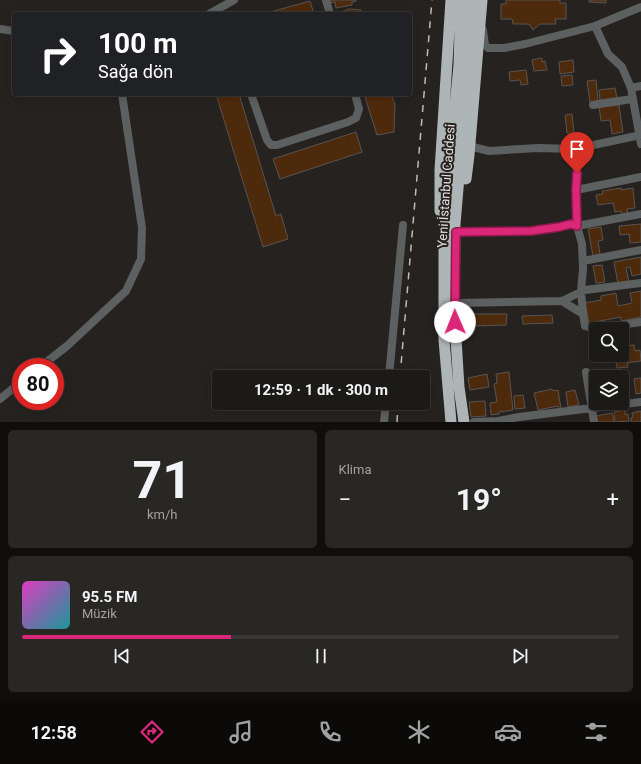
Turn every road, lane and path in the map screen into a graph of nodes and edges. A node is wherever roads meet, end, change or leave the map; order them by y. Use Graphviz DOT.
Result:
graph roads {
  1 [pos="234,0"];
  2 [pos="326,0"];
  3 [pos="451,0"];
  4 [pos="461,0"];
  5 [pos="472,0"];
  6 [pos="482,0"];
  7 [pos="486,0"];
  8 [pos="641,7"];
  9 [pos="213,12"];
  10 [pos="329,12"];
  11 [pos="595,26"];
  12 [pos="0,29"];
  13 [pos="12,31"];
  14 [pos="483,48"];
  15 [pos="641,86"];
  16 [pos="630,88"];
  17 [pos="122,96"];
  18 [pos="252,96"];
  19 [pos="356,96"];
  20 [pos="632,98"];
  21 [pos="593,105"];
  22 [pos="458,124"];
  23 [pos="640,135"];
  24 [pos="641,144"];
  25 [pos="469,146"];
  26 [pos="575,149"];
  27 [pos="641,177"];
  28 [pos="576,190"];
  29 [pos="641,214"];
  30 [pos="402,225"];
  31 [pos="577,226"];
  32 [pos="456,232"];
  33 [pos="444,250"];
  34 [pos="641,250"];
  35 [pos="583,261"];
  36 [pos="641,283"];
  37 [pos="581,291"];
  38 [pos="562,301"];
  39 [pos="455,303"];
  40 [pos="582,314"];
  41 [pos="641,322"];
  42 [pos="52,358"];
  43 [pos="390,370"];
  44 [pos="586,372"];
  45 [pos="12,389"];
  46 [pos="589,394"];
  47 [pos="0,399"];
  48 [pos="641,402"];
  49 [pos="629,404"];
  50 [pos="589,409"];
  51 [pos="385,410"];
  52 [pos="591,410"];
  53 [pos="384,422"];
  54 [pos="451,422"];
  55 [pos="464,422"];
  56 [pos="474,422"];
  57 [pos="594,422"];
  1 -- 9 [label="street"];
  2 -- 10 [label="street"];
  3 -- 33 [label="highway"];
  4 -- 22 [label="highway"];
  5 -- 22 [label="highway, Yeni İstanbul Caddesi"];
  6 -- 14 [label="highway"];
  7 -- 14 [label="street"];
  8 -- 11 [label="street"];
  11 -- 14 [label="street"];
  11 -- 16 [label="street"];
  12 -- 13 [label="street"];
  14 -- 25 [label="highway"];
  15 -- 16 [label="street"];
  16 -- 20 [label="street"];
  17 -- 42 [label="street"];
  18 -- 19 [label="street"];
  20 -- 21 [label="street"];
  20 -- 23 [label="street"];
  22 -- 32 [label="highway, Yeni İstanbul Caddesi"];
  22 -- 33 [label="highway"];
  23 -- 24 [label="street"];
  23 -- 26 [label="street"];
  25 -- 26 [label="street"];
  25 -- 32 [label="highway"];
  26 -- 28 [label="street"];
  27 -- 28 [label="street"];
  28 -- 31 [label="street"];
  29 -- 31 [label="street"];
  30 -- 43 [label="street"];
  31 -- 32 [label="street"];
  31 -- 35 [label="street"];
  32 -- 39 [label="highway, Yeni İstanbul Caddesi"];
  33 -- 54 [label="highway"];
  34 -- 35 [label="street"];
  35 -- 37 [label="street"];
  36 -- 37 [label="street"];
  37 -- 38 [label="street"];
  37 -- 40 [label="street"];
  38 -- 39 [label="street"];
  38 -- 40 [label="street"];
  39 -- 55 [label="highway, Yeni İstanbul Caddesi"];
  40 -- 41 [label="street"];
  44 -- 46 [label="street"];
  45 -- 47 [label="street"];
  48 -- 49 [label="street"];
  50 -- 56 [label="street"];
  51 -- 53 [label="street"];
  52 -- 57 [label="street"];
}
